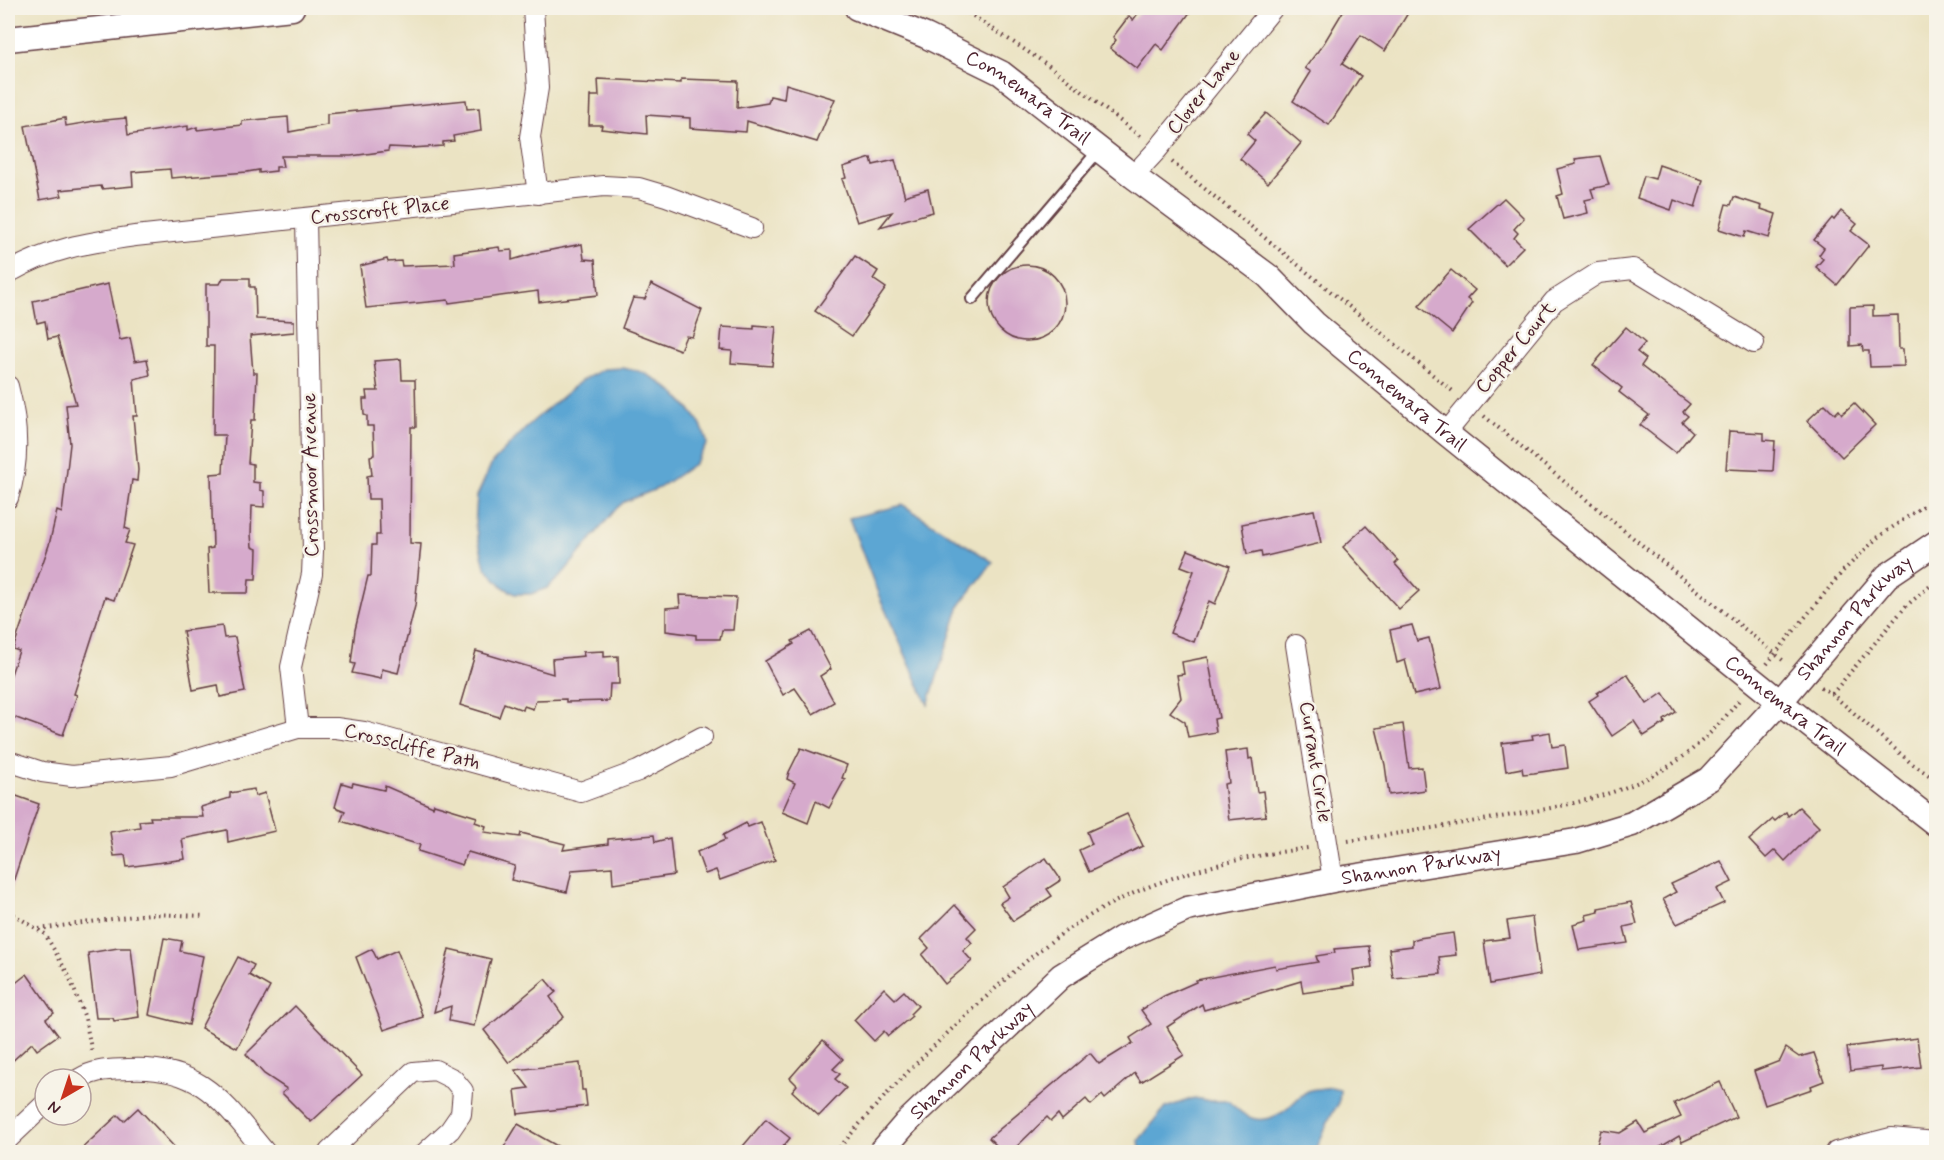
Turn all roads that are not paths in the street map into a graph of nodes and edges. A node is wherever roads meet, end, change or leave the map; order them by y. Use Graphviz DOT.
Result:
graph roads {
  1 [pos="292,8"];
  2 [pos="533,8"];
  3 [pos="857,8"];
  4 [pos="1273,8"];
  5 [pos="8,39"];
  6 [pos="1099,150"];
  7 [pos="1133,176"];
  8 [pos="538,194"];
  9 [pos="306,219"];
  10 [pos="752,228"];
  11 [pos="8,273"];
  12 [pos="972,299"];
  13 [pos="1754,343"];
  14 [pos="8,386"];
  15 [pos="1446,433"];
  16 [pos="8,498"];
  17 [pos="1936,543"];
  18 [pos="1296,645"];
  19 [pos="1780,702"];
  20 [pos="298,728"];
  21 [pos="702,737"];
  22 [pos="8,761"];
  23 [pos="1936,824"];
  24 [pos="1333,880"];
  25 [pos="93,1074"];
  26 [pos="33,1115"];
  27 [pos="8,1139"];
  28 [pos="1936,1142"];
  29 [pos="265,1152"];
  30 [pos="329,1152"];
  31 [pos="426,1152"];
  32 [pos="881,1152"];
  33 [pos="1836,1152"];
  1 -- 5 [label="street"];
  2 -- 8 [label="street"];
  3 -- 6 [label="street, Connemara Trail"];
  4 -- 7 [label="street, Clover Lane"];
  6 -- 7 [label="street, Connemara Trail"];
  6 -- 12 [label="lane"];
  7 -- 15 [label="street, Connemara Trail"];
  8 -- 9 [label="street, Crosscroft Place"];
  8 -- 10 [label="street, Crosscroft Place"];
  9 -- 11 [label="street, Crosscroft Place"];
  9 -- 20 [label="street, Crossmoor Avenue"];
  13 -- 15 [label="street, Copper Court"];
  14 -- 16 [label="street"];
  15 -- 19 [label="street, Connemara Trail"];
  17 -- 19 [label="street, Shannon Parkway"];
  18 -- 24 [label="street, Currant Circle"];
  19 -- 23 [label="street, Connemara Trail"];
  19 -- 24 [label="street, Shannon Parkway"];
  20 -- 21 [label="street, Crosscliffe Path"];
  20 -- 22 [label="street, Crosscliffe Path"];
  24 -- 32 [label="street, Shannon Parkway"];
  25 -- 29 [label="street"];
  26 -- 27 [label="street"];
  28 -- 33 [label="street"];
  30 -- 31 [label="street"];
}
